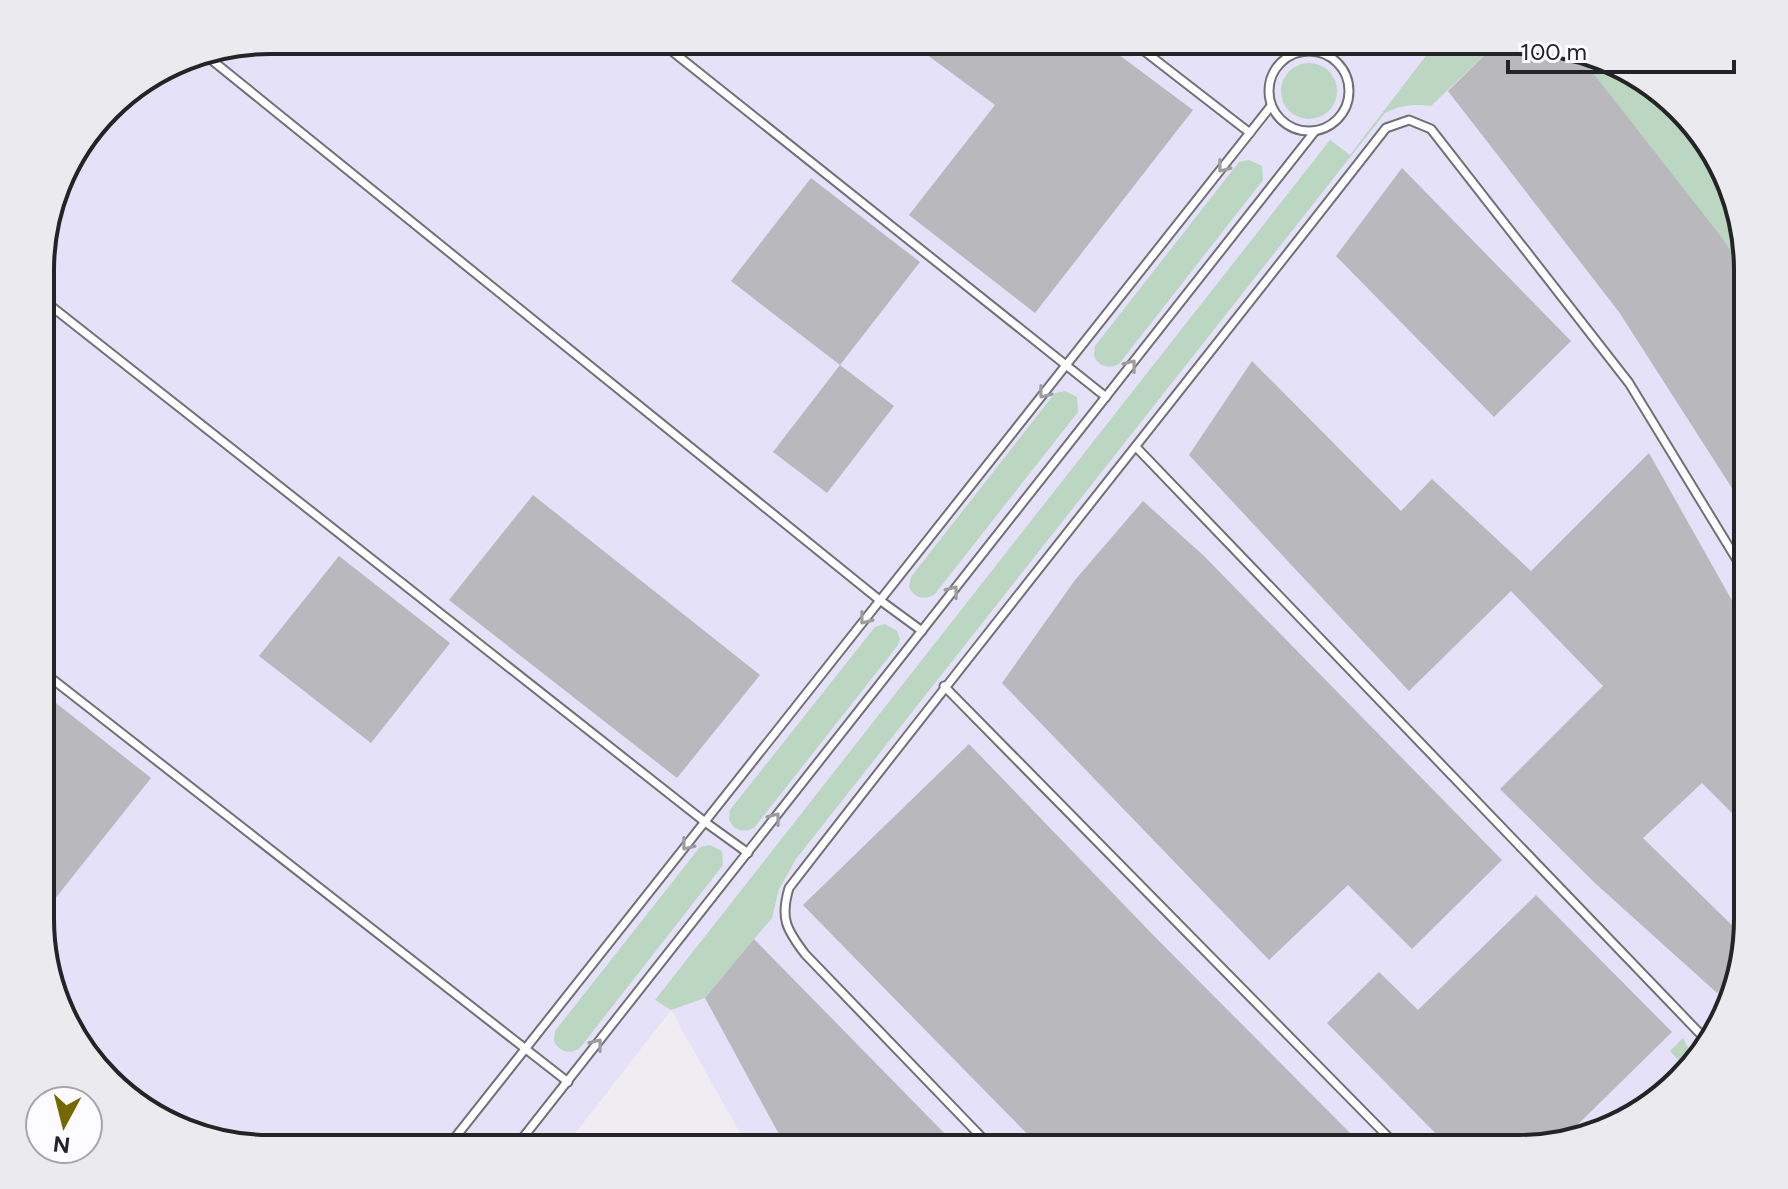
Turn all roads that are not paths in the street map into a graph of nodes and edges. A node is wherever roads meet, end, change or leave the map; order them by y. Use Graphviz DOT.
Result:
graph roads {
  1 [pos="676,54"];
  2 [pos="1148,54"];
  3 [pos="1292,54"];
  4 [pos="1326,54"];
  5 [pos="213,61"];
  6 [pos="1271,106"];
  7 [pos="1315,131"];
  8 [pos="1250,133"];
  9 [pos="54,308"];
  10 [pos="1067,365"];
  11 [pos="1106,397"];
  12 [pos="1136,447"];
  13 [pos="1734,555"];
  14 [pos="880,600"];
  15 [pos="922,631"];
  16 [pos="54,680"];
  17 [pos="944,686"];
  18 [pos="705,822"];
  19 [pos="748,853"];
  20 [pos="1701,1034"];
  21 [pos="526,1047"];
  22 [pos="568,1082"];
  23 [pos="457,1135"];
  24 [pos="525,1135"];
  25 [pos="980,1135"];
  26 [pos="1386,1135"];
  1 -- 10 [label="lane"];
  2 -- 8 [label="lane"];
  3 -- 6 [label="lane"];
  4 -- 7 [label="lane"];
  5 -- 14 [label="lane"];
  6 -- 7 [label="lane"];
  6 -- 8 [label="lane"];
  11 -- 7 [label="lane, one-way"];
  8 -- 10 [label="lane, one-way"];
  9 -- 18 [label="lane"];
  10 -- 11 [label="lane"];
  10 -- 14 [label="lane, one-way"];
  15 -- 11 [label="lane, one-way"];
  12 -- 13 [label="lane"];
  12 -- 17 [label="lane"];
  12 -- 20 [label="lane"];
  14 -- 15 [label="lane"];
  14 -- 18 [label="lane, one-way"];
  19 -- 15 [label="lane, one-way"];
  16 -- 21 [label="lane"];
  17 -- 25 [label="lane"];
  17 -- 26 [label="lane"];
  18 -- 19 [label="lane"];
  18 -- 21 [label="lane, one-way"];
  22 -- 19 [label="lane, one-way"];
  21 -- 22 [label="lane"];
  21 -- 23 [label="lane"];
  22 -- 24 [label="lane"];
}
